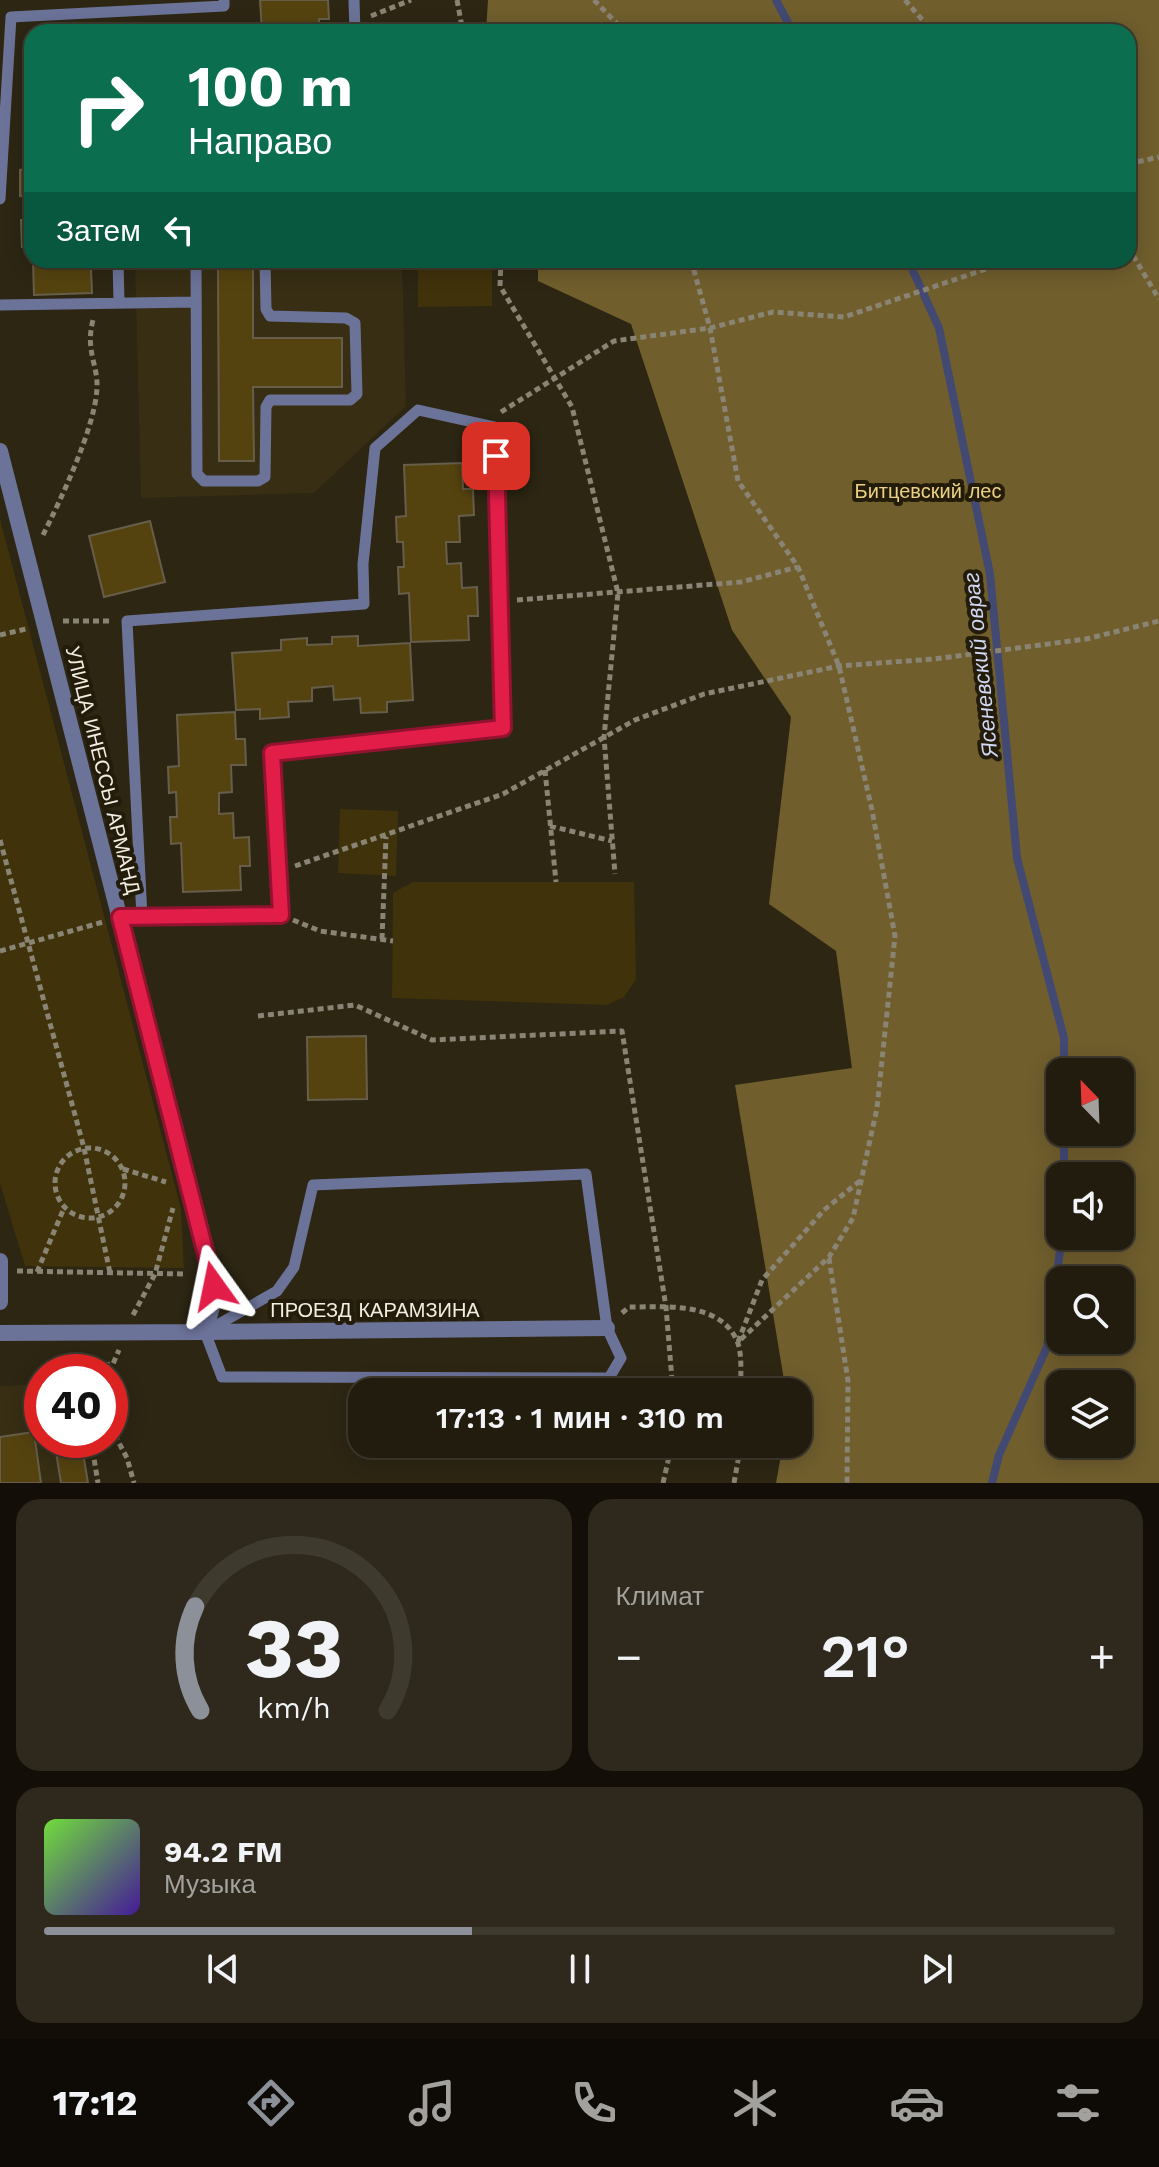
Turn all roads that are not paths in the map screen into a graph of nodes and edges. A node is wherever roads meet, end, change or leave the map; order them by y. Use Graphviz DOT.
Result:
graph roads {
  1 [pos="224,0"];
  2 [pos="354,0"];
  3 [pos="355,24"];
  4 [pos="0,199"];
  5 [pos="118,268"];
  6 [pos="196,268"];
  7 [pos="265,268"];
  8 [pos="119,302"];
  9 [pos="196,302"];
  10 [pos="0,305"];
  11 [pos="0,451"];
  12 [pos="120,917"];
  13 [pos="142,917"];
  14 [pos="1,1265"];
  15 [pos="0,1302"];
  16 [pos="607,1328"];
  17 [pos="205,1332"];
  18 [pos="0,1333"];
  1 -- 4 [label="lane"];
  2 -- 3 [label="lane"];
  5 -- 8 [label="lane"];
  6 -- 9 [label="lane"];
  7 -- 9 [label="lane"];
  8 -- 9 [label="lane"];
  8 -- 10 [label="lane"];
  11 -- 12 [label="street, УЛИЦА ИНЕССЫ АРМАНД"];
  12 -- 13 [label="lane"];
  12 -- 17 [label="street, УЛИЦА ИНЕССЫ АРМАНД"];
  13 -- 13 [label="lane"];
  14 -- 15 [label="street"];
  16 -- 17 [label="street, ПРОЕЗД КАРАМЗИНА"];
  16 -- 17 [label="lane"];
  16 -- 17 [label="lane"];
  17 -- 18 [label="street, ПРОЕЗД КАРАМЗИНА"];
}
